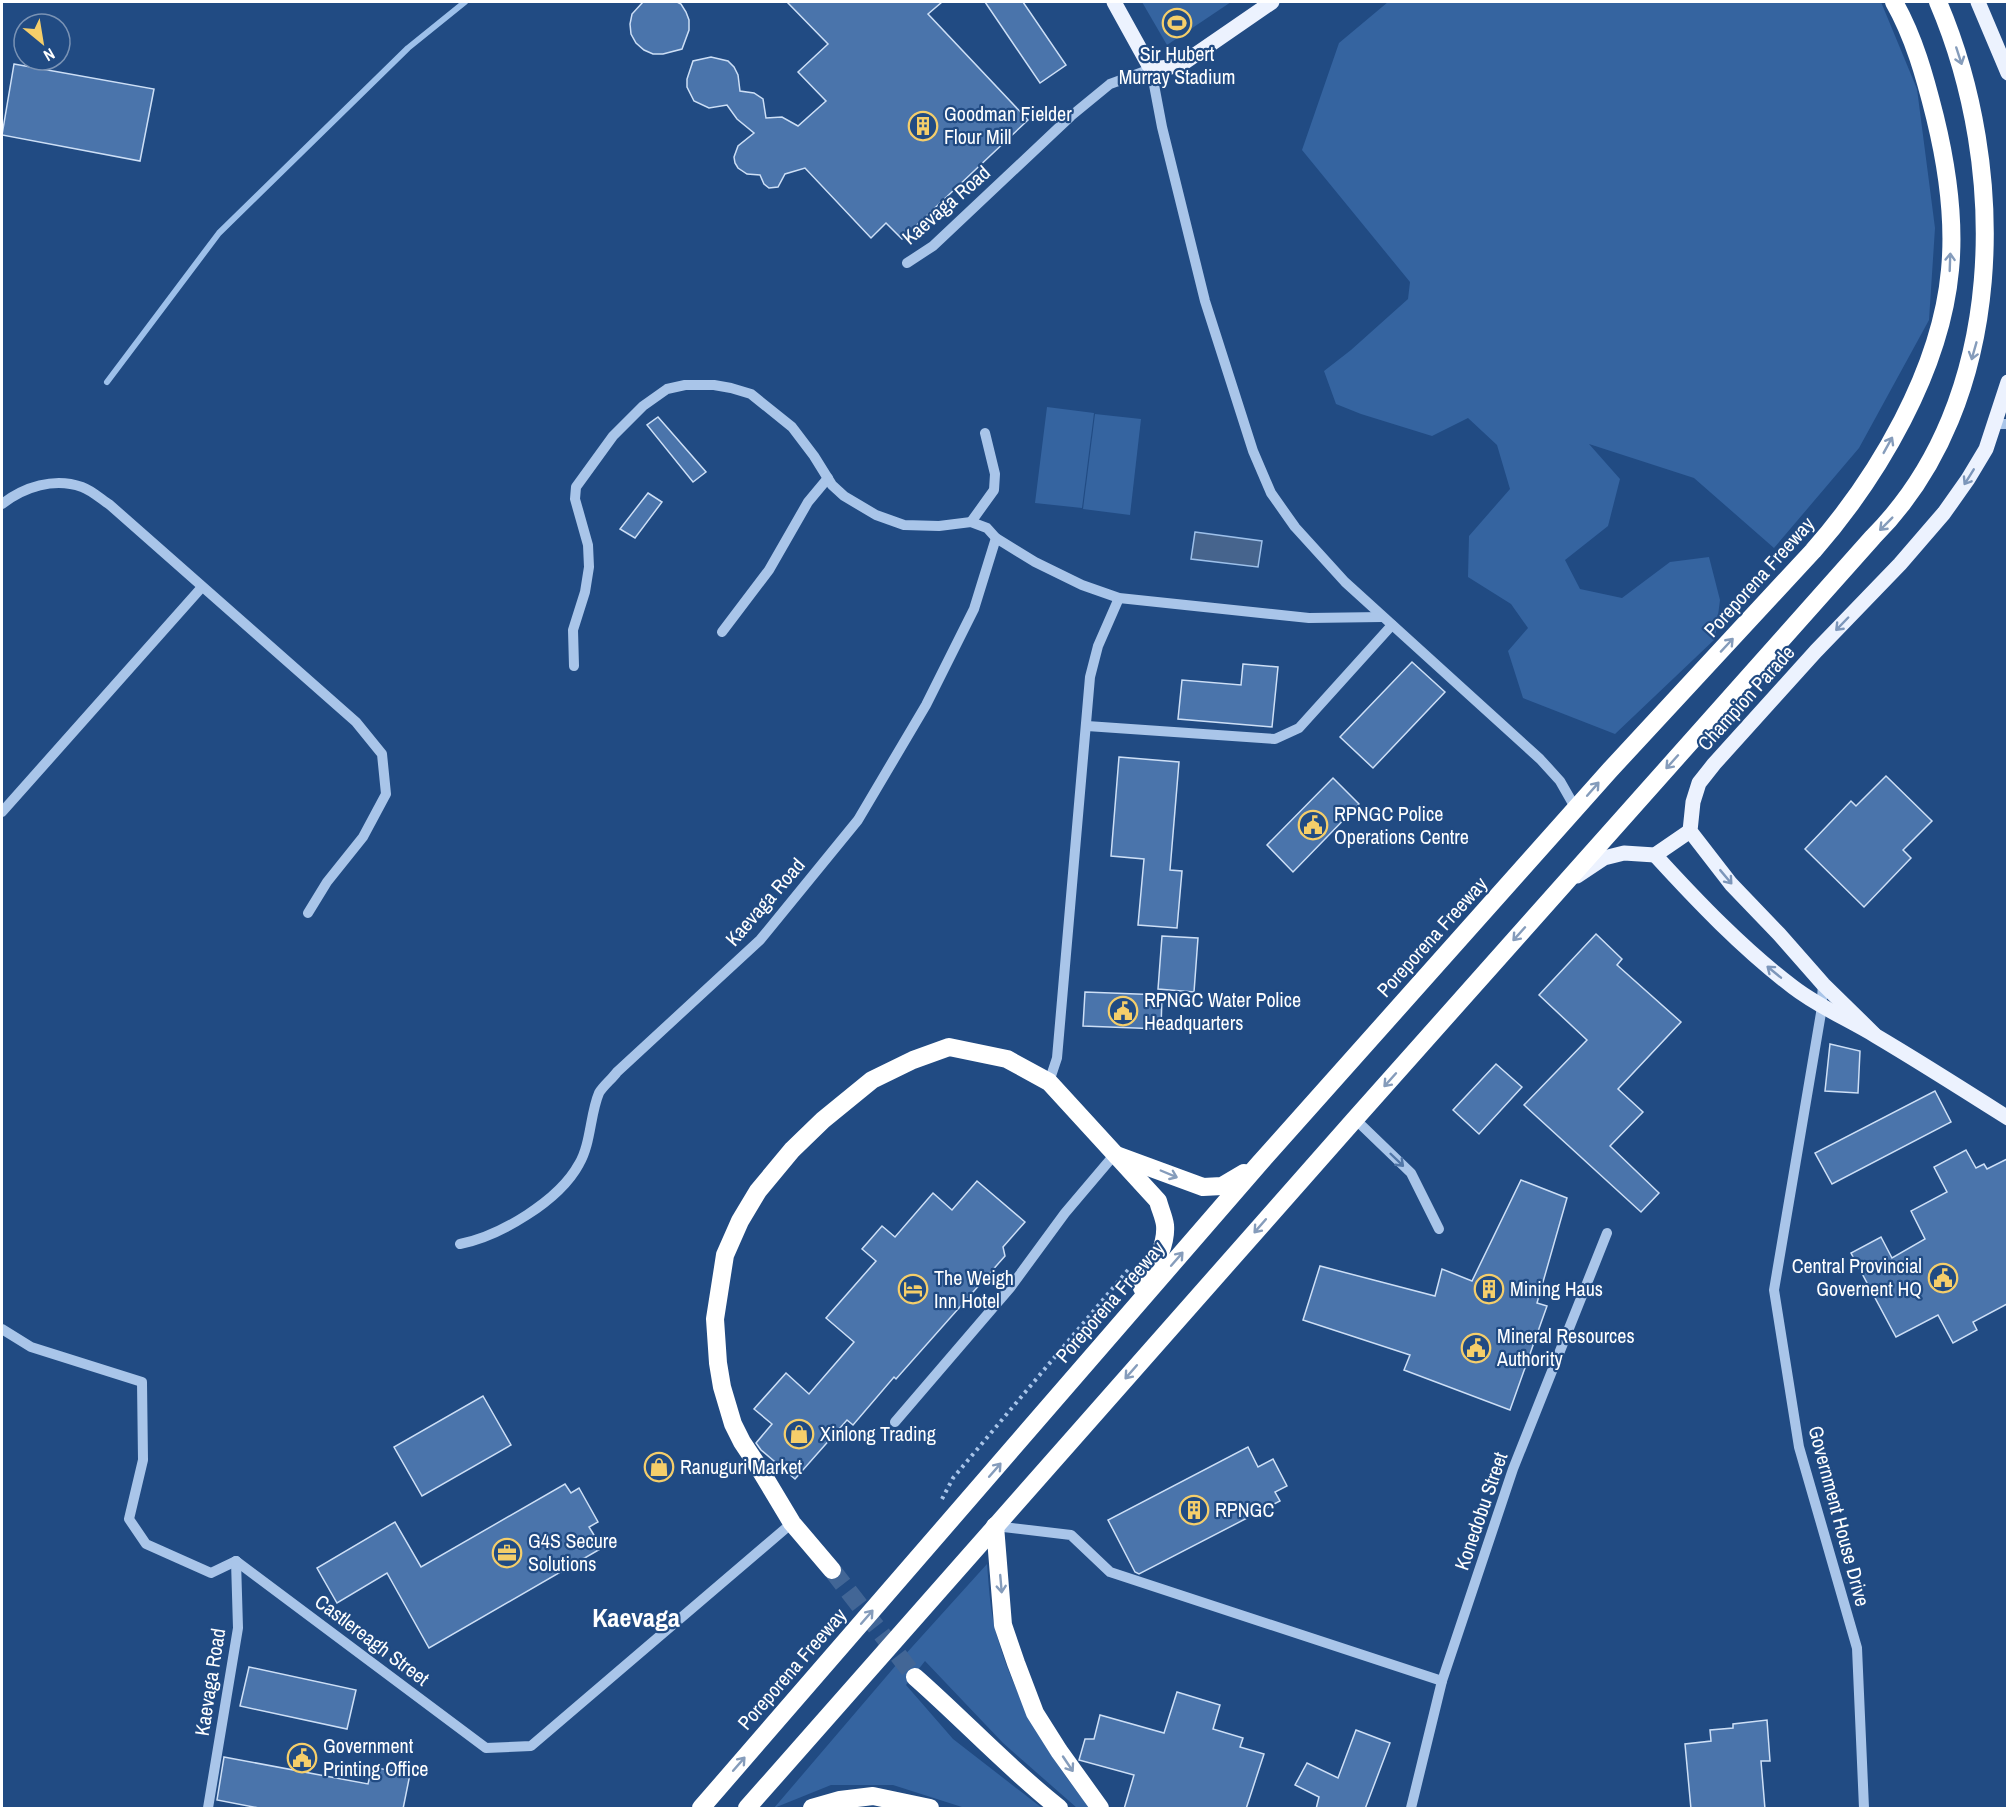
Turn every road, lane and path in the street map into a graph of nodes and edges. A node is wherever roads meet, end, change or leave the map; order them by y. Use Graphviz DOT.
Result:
graph roads {
  1 [pos="1114,2"];
  2 [pos="1272,2"];
  3 [pos="1894,2"];
  4 [pos="1938,2"];
  5 [pos="1978,2"];
  6 [pos="1152,69"];
  7 [pos="2007,73"];
  8 [pos="907,263"];
  9 [pos="2007,382"];
  10 [pos="2000,424"];
  11 [pos="985,433"];
  12 [pos="828,478"];
  13 [pos="2,504"];
  14 [pos="971,522"];
  15 [pos="996,538"];
  16 [pos="202,587"];
  17 [pos="1119,598"];
  18 [pos="1382,617"];
  19 [pos="1392,625"];
  20 [pos="722,632"];
  21 [pos="574,666"];
  22 [pos="1087,726"];
  23 [pos="1576,809"];
  24 [pos="2,812"];
  25 [pos="1690,831"];
  26 [pos="1655,855"];
  27 [pos="1558,890"];
  28 [pos="308,913"];
  29 [pos="1823,984"];
  30 [pos="1821,1007"];
  31 [pos="1874,1034"];
  32 [pos="1049,1082"];
  33 [pos="2007,1118"];
  34 [pos="1355,1119"];
  35 [pos="1114,1154"];
  36 [pos="1258,1165"];
  37 [pos="1438,1229"];
  38 [pos="1607,1233"];
  39 [pos="460,1244"];
  40 [pos="1131,1267"];
  41 [pos="1120,1325"];
  42 [pos="2,1329"];
  43 [pos="895,1422"];
  44 [pos="940,1504"];
  45 [pos="792,1523"];
  46 [pos="995,1526"];
  47 [pos="236,1561"];
  48 [pos="832,1570"];
  49 [pos="915,1677"];
  50 [pos="1442,1681"];
  51 [pos="208,1809"];
  52 [pos="701,1809"];
  53 [pos="747,1809"];
  54 [pos="812,1809"];
  55 [pos="930,1809"];
  56 [pos="1059,1809"];
  57 [pos="1100,1809"];
  58 [pos="1411,1809"];
  59 [pos="1864,1809"];
  1 -- 6 [label="main road"];
  2 -- 6 [label="main road"];
  23 -- 3 [label="highway, Poreporena Freeway, one-way"];
  4 -- 27 [label="highway, one-way"];
  5 -- 7 [label="main road"];
  6 -- 8 [label="street, Kaevaga Road"];
  6 -- 18 [label="street"];
  9 -- 10 [label="main road, Champion Parade"];
  10 -- 25 [label="main road, Champion Parade, one-way"];
  11 -- 14 [label="street"];
  12 -- 14 [label="street"];
  12 -- 20 [label="street"];
  12 -- 21 [label="street"];
  13 -- 16 [label="street"];
  14 -- 15 [label="street"];
  15 -- 17 [label="street"];
  15 -- 39 [label="street, Kaevaga Road"];
  16 -- 24 [label="street"];
  16 -- 28 [label="street"];
  17 -- 18 [label="street"];
  17 -- 22 [label="street"];
  18 -- 19 [label="street"];
  19 -- 22 [label="street"];
  19 -- 23 [label="street"];
  22 -- 32 [label="street"];
  23 -- 36 [label="highway, Poreporena Freeway"];
  25 -- 26 [label="main road"];
  25 -- 29 [label="main road, one-way"];
  26 -- 27 [label="main road"];
  30 -- 26 [label="main road, one-way"];
  27 -- 34 [label="highway, one-way"];
  29 -- 30 [label="street, Government House Drive"];
  29 -- 31 [label="main road"];
  30 -- 31 [label="main road"];
  30 -- 59 [label="street, Government House Drive"];
  31 -- 33 [label="main road"];
  32 -- 35 [label="highway"];
  32 -- 45 [label="highway"];
  34 -- 37 [label="street, one-way"];
  34 -- 46 [label="highway, one-way"];
  35 -- 36 [label="highway, one-way"];
  35 -- 41 [label="highway"];
  35 -- 43 [label="street"];
  41 -- 36 [label="highway, Poreporena Freeway, one-way"];
  38 -- 50 [label="street, Konedobu Street"];
  40 -- 44 [label="path"];
  52 -- 41 [label="highway, Poreporena Freeway, one-way"];
  42 -- 47 [label="street"];
  45 -- 47 [label="street, Castlereagh Street"];
  45 -- 48 [label="highway"];
  46 -- 50 [label="street"];
  46 -- 53 [label="highway"];
  46 -- 57 [label="highway, one-way"];
  47 -- 51 [label="street, Kaevaga Road"];
  49 -- 56 [label="highway"];
  50 -- 58 [label="street, Konedobu Street"];
  54 -- 55 [label="highway"];
}
